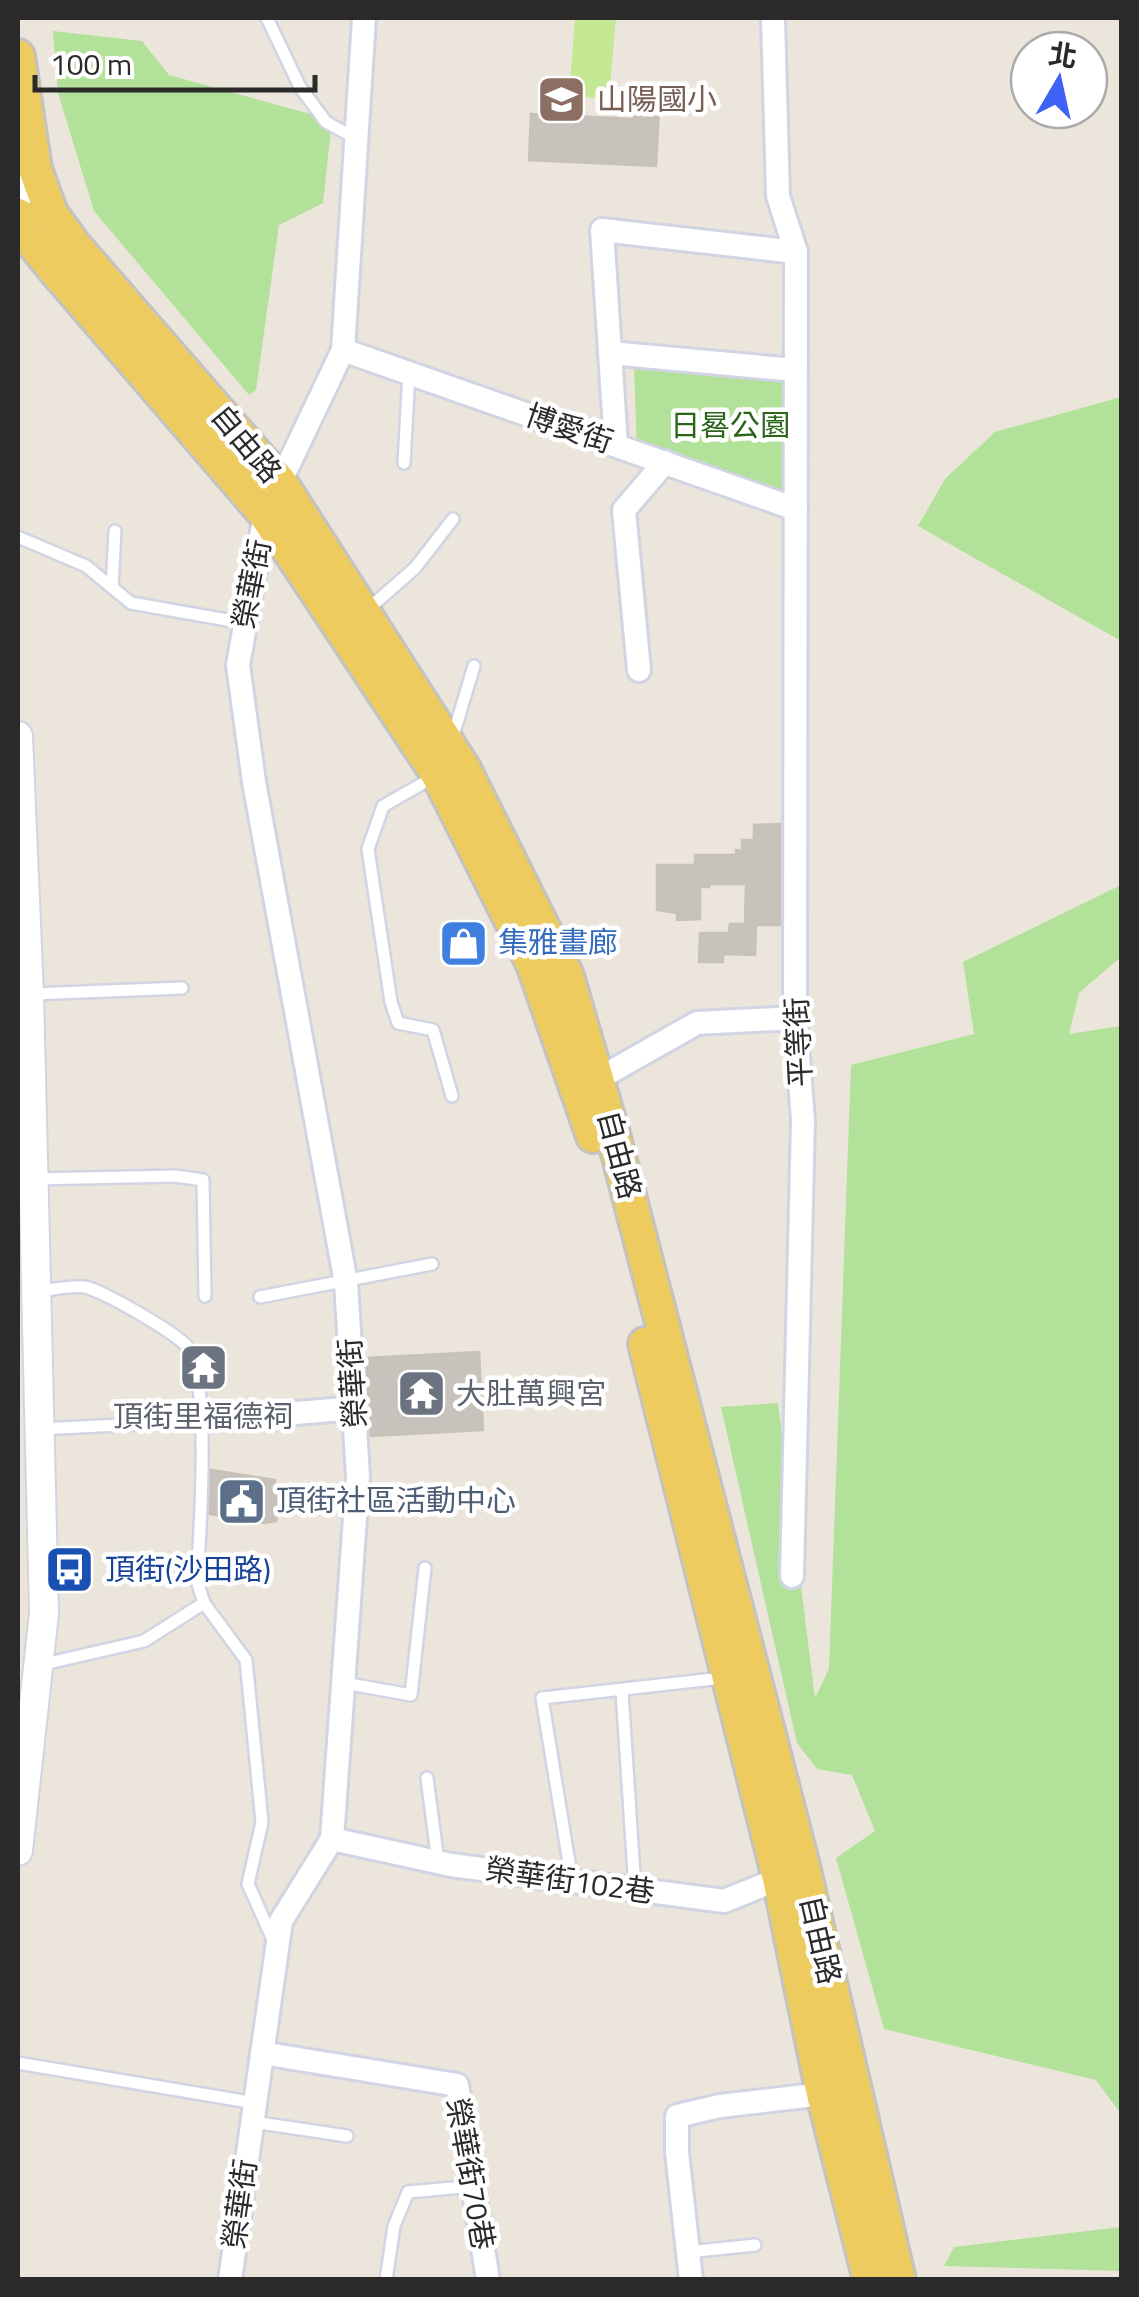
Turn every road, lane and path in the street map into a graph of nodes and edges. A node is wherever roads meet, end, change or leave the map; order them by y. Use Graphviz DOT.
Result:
graph roads {
  1 [pos="267,18"];
  2 [pos="364,18"];
  3 [pos="773,18"];
  4 [pos="18,56"];
  5 [pos="356,139"];
  6 [pos="26,182"];
  7 [pos="18,216"];
  8 [pos="796,252"];
  9 [pos="342,350"];
  10 [pos="610,352"];
  11 [pos="796,370"];
  12 [pos="409,374"];
  13 [pos="616,446"];
  14 [pos="404,462"];
  15 [pos="664,462"];
  16 [pos="280,482"];
  17 [pos="796,508"];
  18 [pos="266,514"];
  19 [pos="453,519"];
  20 [pos="115,531"];
  21 [pos="18,538"];
  22 [pos="112,587"];
  23 [pos="365,611"];
  24 [pos="244,623"];
  25 [pos="474,666"];
  26 [pos="639,670"];
  27 [pos="18,736"];
  28 [pos="444,760"];
  29 [pos="469,808"];
  30 [pos="182,988"];
  31 [pos="28,994"];
  32 [pos="796,1018"];
  33 [pos="598,1079"];
  34 [pos="452,1096"];
  35 [pos="31,1179"];
  36 [pos="25,1257"];
  37 [pos="432,1264"];
  38 [pos="346,1283"];
  39 [pos="206,1296"];
  40 [pos="260,1298"];
  41 [pos="26,1308"];
  42 [pos="356,1408"];
  43 [pos="200,1421"];
  44 [pos="39,1429"];
  45 [pos="425,1568"];
  46 [pos="792,1576"];
  47 [pos="204,1602"];
  48 [pos="36,1666"];
  49 [pos="728,1678"];
  50 [pos="344,1683"];
  51 [pos="622,1691"];
  52 [pos="427,1778"];
  53 [pos="332,1839"];
  54 [pos="18,1850"];
  55 [pos="438,1862"];
  56 [pos="791,1874"];
  57 [pos="572,1881"];
  58 [pos="635,1890"];
  59 [pos="277,1948"];
  60 [pos="262,2053"];
  61 [pos="18,2063"];
  62 [pos="822,2094"];
  63 [pos="253,2113"];
  64 [pos="348,2136"];
  65 [pos="475,2186"];
  66 [pos="755,2245"];
  67 [pos="688,2252"];
  68 [pos="230,2280"];
  69 [pos="386,2280"];
  70 [pos="488,2280"];
  71 [pos="692,2280"];
  72 [pos="870,2280"];
  73 [pos="899,2280"];
  1 -- 5 [label="lane"];
  2 -- 5 [label="street"];
  3 -- 8 [label="street, 平等街"];
  4 -- 6 [label="main road, 自由路"];
  5 -- 9 [label="street"];
  6 -- 16 [label="main road, 自由路"];
  7 -- 18 [label="main road, 自由路"];
  8 -- 10 [label="street"];
  8 -- 11 [label="street, 平等街"];
  9 -- 12 [label="street, 博愛街"];
  9 -- 16 [label="street, 榮華街"];
  10 -- 11 [label="street"];
  10 -- 13 [label="street"];
  11 -- 17 [label="street, 平等街"];
  12 -- 13 [label="street, 博愛街"];
  12 -- 14 [label="lane"];
  13 -- 15 [label="street, 博愛街"];
  15 -- 17 [label="street, 博愛街"];
  15 -- 26 [label="street"];
  16 -- 18 [label="street, 榮華街"];
  16 -- 23 [label="main road, 自由路"];
  17 -- 32 [label="street, 平等街"];
  18 -- 24 [label="street, 榮華街"];
  18 -- 28 [label="main road, 自由路"];
  19 -- 23 [label="lane"];
  20 -- 22 [label="lane"];
  21 -- 22 [label="lane"];
  22 -- 24 [label="lane"];
  23 -- 28 [label="main road, 自由路"];
  24 -- 38 [label="street, 榮華街"];
  25 -- 28 [label="lane"];
  27 -- 31 [label="street"];
  28 -- 29 [label="main road, 自由路"];
  28 -- 34 [label="lane"];
  29 -- 33 [label="main road, 自由路"];
  29 -- 49 [label="main road, 自由路"];
  30 -- 31 [label="lane"];
  31 -- 35 [label="street"];
  32 -- 33 [label="street"];
  32 -- 46 [label="street, 平等街"];
  33 -- 56 [label="main road, 自由路"];
  35 -- 36 [label="street"];
  35 -- 39 [label="lane"];
  36 -- 41 [label="street"];
  37 -- 38 [label="lane"];
  38 -- 40 [label="lane"];
  38 -- 42 [label="street, 榮華街"];
  41 -- 43 [label="lane"];
  41 -- 44 [label="street"];
  42 -- 43 [label="street"];
  42 -- 50 [label="street, 榮華街"];
  43 -- 44 [label="lane"];
  43 -- 47 [label="lane"];
  44 -- 48 [label="street"];
  45 -- 50 [label="lane"];
  47 -- 48 [label="lane"];
  47 -- 59 [label="lane"];
  48 -- 54 [label="street"];
  49 -- 51 [label="lane"];
  49 -- 56 [label="main road, 自由路"];
  50 -- 53 [label="street, 榮華街"];
  51 -- 57 [label="lane"];
  51 -- 58 [label="lane"];
  52 -- 55 [label="lane"];
  53 -- 55 [label="street, 榮華街102巷"];
  53 -- 59 [label="street, 榮華街"];
  55 -- 57 [label="street, 榮華街102巷"];
  56 -- 58 [label="street, 榮華街102巷"];
  56 -- 62 [label="main road, 自由路"];
  56 -- 73 [label="main road, 自由路"];
  57 -- 58 [label="street, 榮華街102巷"];
  59 -- 60 [label="street, 榮華街"];
  60 -- 63 [label="street, 榮華街"];
  60 -- 65 [label="street, 榮華街70巷"];
  61 -- 63 [label="lane"];
  62 -- 67 [label="street"];
  62 -- 72 [label="main road, 自由路"];
  63 -- 64 [label="lane"];
  63 -- 68 [label="street, 榮華街"];
  65 -- 69 [label="lane"];
  65 -- 70 [label="street, 榮華街70巷"];
  66 -- 67 [label="lane"];
  67 -- 71 [label="street"];
}
